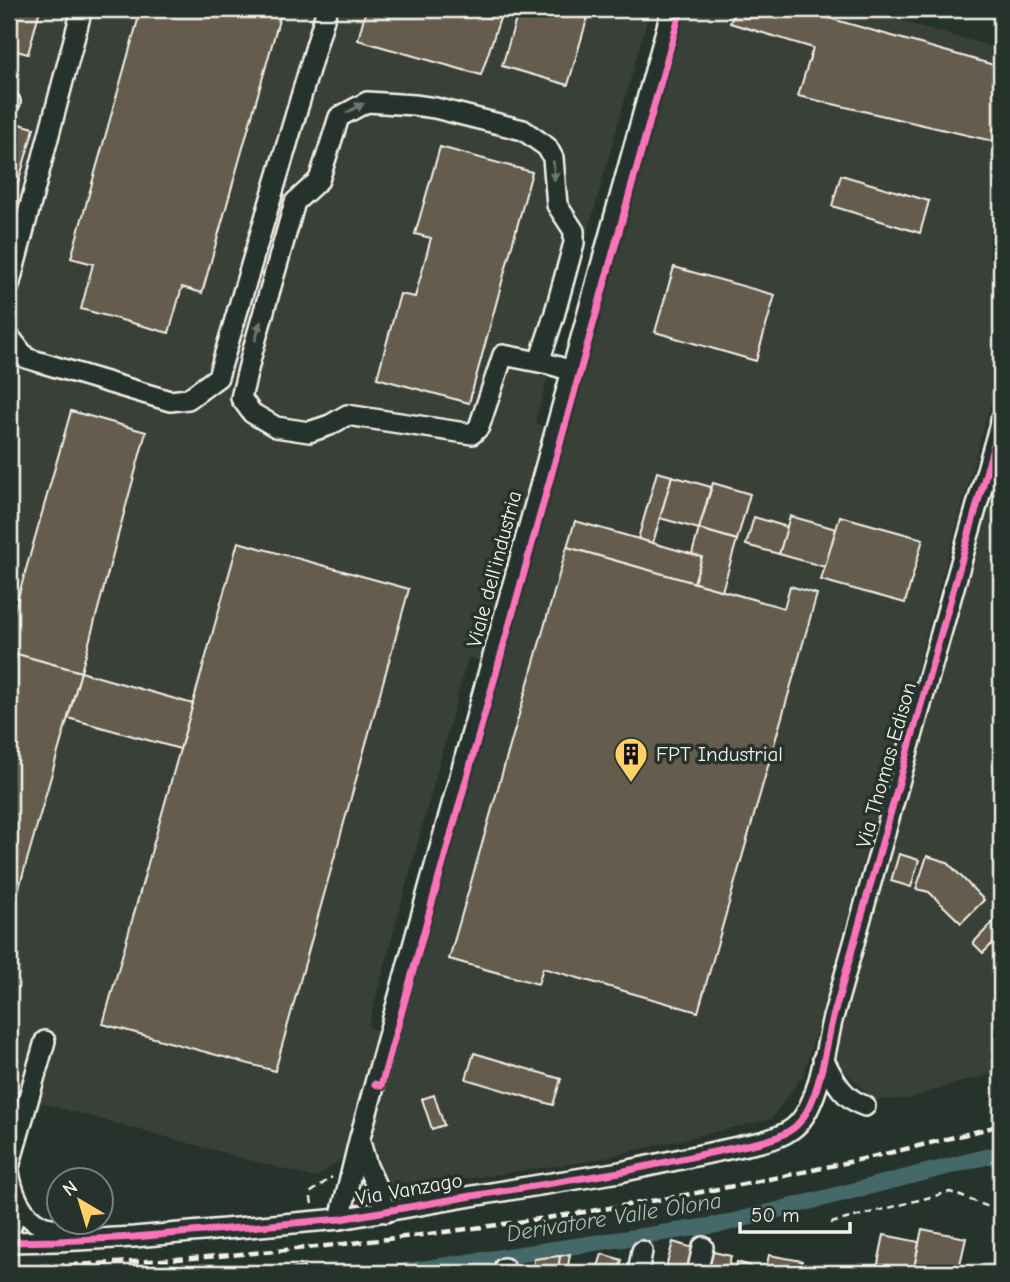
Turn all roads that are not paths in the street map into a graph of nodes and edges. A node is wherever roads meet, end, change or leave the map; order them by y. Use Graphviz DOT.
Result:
graph roads {
  1 [pos="82,9"];
  2 [pos="327,9"];
  3 [pos="672,9"];
  4 [pos="9,286"];
  5 [pos="9,336"];
  6 [pos="539,362"];
  7 [pos="572,371"];
  8 [pos="1001,419"];
  9 [pos="44,1041"];
  10 [pos="823,1059"];
  11 [pos="865,1107"];
  12 [pos="804,1118"];
  13 [pos="359,1141"];
  14 [pos="9,1169"];
  15 [pos="19,1205"];
  16 [pos="386,1212"];
  17 [pos="340,1219"];
  18 [pos="9,1231"];
  19 [pos="134,1237"];
  20 [pos="9,1242"];
  21 [pos="703,1247"];
  22 [pos="642,1251"];
  23 [pos="638,1273"];
  24 [pos="697,1273"];
  1 -- 4 [label="street"];
  2 -- 5 [label="street"];
  3 -- 7 [label="street, Viale dell'industria"];
  6 -- 6 [label="street, one-way"];
  6 -- 7 [label="street"];
  7 -- 13 [label="street, Viale dell'industria"];
  8 -- 10 [label="street, Via Thomas Edison"];
  9 -- 14 [label="street"];
  10 -- 11 [label="street"];
  10 -- 12 [label="street, Via Thomas Edison"];
  12 -- 16 [label="street, Via Vanzago"];
  13 -- 16 [label="street"];
  13 -- 17 [label="street, Viale dell'industria"];
  14 -- 15 [label="street"];
  15 -- 18 [label="street"];
  15 -- 19 [label="street"];
  16 -- 17 [label="street, Via Vanzago"];
  17 -- 19 [label="street, Via Vanzago"];
  19 -- 20 [label="street, Via Vanzago"];
  21 -- 24 [label="street"];
  22 -- 23 [label="street"];
}
